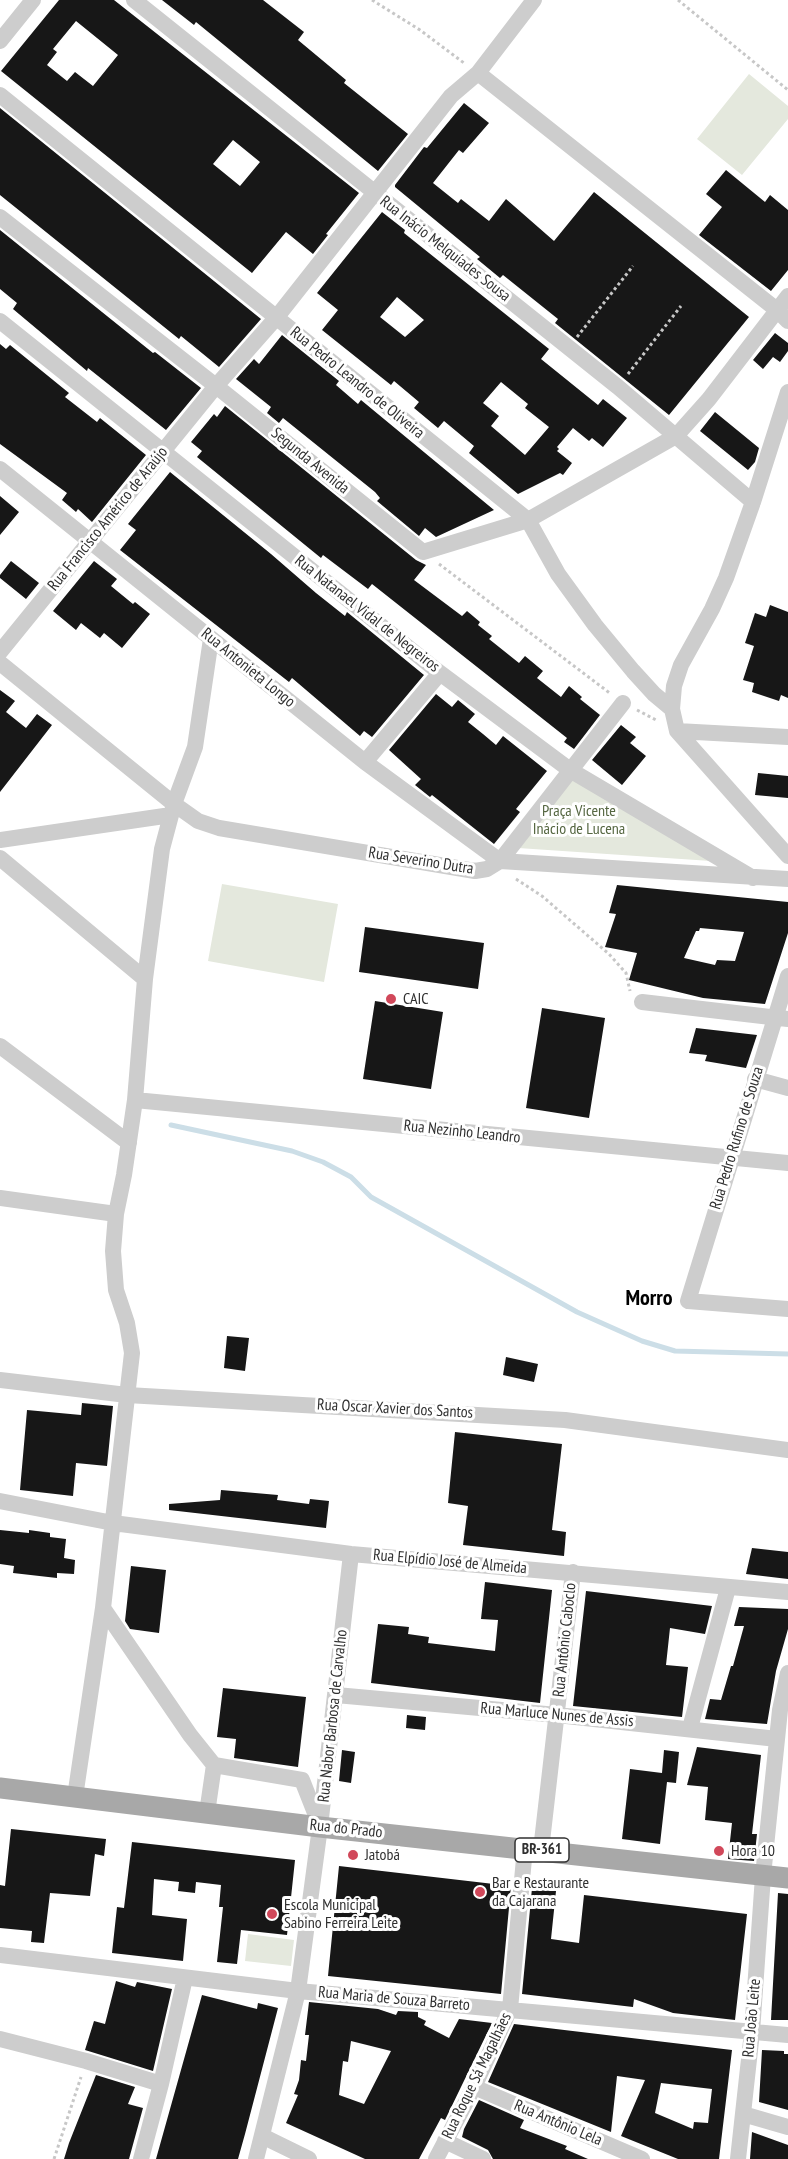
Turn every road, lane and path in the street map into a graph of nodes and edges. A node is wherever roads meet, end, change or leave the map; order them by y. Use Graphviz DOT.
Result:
graph roads {
  1 [pos="33,0"];
  2 [pos="134,0"];
  3 [pos="372,0"];
  4 [pos="534,0"];
  5 [pos="678,0"];
  6 [pos="0,41"];
  7 [pos="478,73"];
  8 [pos="788,90"];
  9 [pos="0,95"];
  10 [pos="374,193"];
  11 [pos="0,217"];
  12 [pos="633,266"];
  13 [pos="788,296"];
  14 [pos="681,306"];
  15 [pos="782,315"];
  16 [pos="276,318"];
  17 [pos="0,321"];
  18 [pos="569,347"];
  19 [pos="216,386"];
  20 [pos="618,387"];
  21 [pos="788,392"];
  22 [pos="676,436"];
  23 [pos="163,452"];
  24 [pos="0,470"];
  25 [pos="753,502"];
  26 [pos="528,520"];
  27 [pos="89,542"];
  28 [pos="423,552"];
  29 [pos="211,639"];
  30 [pos="0,652"];
  31 [pos="0,663"];
  32 [pos="440,673"];
  33 [pos="623,703"];
  34 [pos="672,709"];
  35 [pos="676,731"];
  36 [pos="788,737"];
  37 [pos="365,762"];
  38 [pos="570,770"];
  39 [pos="172,810"];
  40 [pos="0,840"];
  41 [pos="788,856"];
  42 [pos="0,858"];
  43 [pos="500,861"];
  44 [pos="753,878"];
  45 [pos="788,879"];
  46 [pos="788,976"];
  47 [pos="145,979"];
  48 [pos="642,1002"];
  49 [pos="781,1018"];
  50 [pos="0,1046"];
  51 [pos="755,1079"];
  52 [pos="788,1088"];
  53 [pos="135,1100"];
  54 [pos="129,1143"];
  55 [pos="731,1158"];
  56 [pos="788,1163"];
  57 [pos="0,1198"];
  58 [pos="116,1214"];
  59 [pos="788,1309"];
  60 [pos="0,1380"];
  61 [pos="127,1395"];
  62 [pos="788,1450"];
  63 [pos="0,1501"];
  64 [pos="113,1523"];
  65 [pos="351,1554"];
  66 [pos="573,1572"];
  67 [pos="728,1588"];
  68 [pos="788,1592"];
  69 [pos="103,1608"];
  70 [pos="788,1676"];
  71 [pos="336,1695"];
  72 [pos="557,1715"];
  73 [pos="690,1728"];
  74 [pos="777,1739"];
  75 [pos="214,1765"];
  76 [pos="0,1788"];
  77 [pos="75,1797"];
  78 [pos="207,1813"];
  79 [pos="321,1827"];
  80 [pos="533,1849"];
  81 [pos="763,1876"];
  82 [pos="788,1878"];
  83 [pos="0,1955"];
  84 [pos="185,1978"];
  85 [pos="298,1991"];
  86 [pos="510,2009"];
  87 [pos="752,2032"];
  88 [pos="788,2035"];
  89 [pos="0,2039"];
  90 [pos="86,2061"];
  91 [pos="161,2084"];
  92 [pos="474,2087"];
  93 [pos="743,2114"];
  94 [pos="788,2127"];
  95 [pos="262,2136"];
  96 [pos="446,2141"];
  97 [pos="54,2159"];
  98 [pos="141,2159"];
  99 [pos="256,2159"];
  100 [pos="309,2159"];
  101 [pos="436,2159"];
  102 [pos="483,2159"];
  103 [pos="642,2159"];
  104 [pos="738,2159"];
  1 -- 6 [label="street"];
  2 -- 10 [label="street, Rua Inácio Melquíades Sousa"];
  3 -- 7 [label="path"];
  4 -- 7 [label="street, Rua Francisco Américo de Araújo"];
  5 -- 8 [label="path"];
  7 -- 10 [label="street, Rua Francisco Américo de Araújo"];
  7 -- 15 [label="street"];
  9 -- 16 [label="street, Rua Pedro Leandro de Oliveira"];
  10 -- 16 [label="street, Rua Francisco Américo de Araújo"];
  10 -- 18 [label="street, Rua Inácio Melquíades Sousa"];
  11 -- 19 [label="street, Segunda Avenida"];
  12 -- 18 [label="path"];
  13 -- 15 [label="street"];
  14 -- 20 [label="path"];
  15 -- 22 [label="street"];
  16 -- 19 [label="street, Rua Francisco Américo de Araújo"];
  16 -- 26 [label="street, Rua Pedro Leandro de Oliveira"];
  17 -- 23 [label="street, Rua Natanael Vidal de Negreiros"];
  18 -- 20 [label="street, Rua Inácio Melquíades Sousa"];
  19 -- 23 [label="street, Rua Francisco Américo de Araújo"];
  19 -- 28 [label="street, Segunda Avenida"];
  20 -- 22 [label="street, Rua Inácio Melquíades Sousa"];
  21 -- 25 [label="street"];
  22 -- 25 [label="street, Rua Inácio Melquíades Sousa"];
  22 -- 26 [label="street"];
  23 -- 27 [label="street, Rua Francisco Américo de Araújo"];
  23 -- 32 [label="street, Rua Natanael Vidal de Negreiros"];
  24 -- 27 [label="street, Rua Antonieta Longo"];
  25 -- 34 [label="street"];
  26 -- 28 [label="street"];
  26 -- 34 [label="street, Rua Pedro Leandro de Oliveira"];
  27 -- 29 [label="street, Rua Antonieta Longo"];
  27 -- 30 [label="street, Rua Francisco Américo de Araújo"];
  28 -- 33 [label="path"];
  29 -- 37 [label="street, Rua Antonieta Longo"];
  29 -- 39 [label="street"];
  31 -- 39 [label="street, Rua Severino Dutra"];
  32 -- 37 [label="street"];
  32 -- 38 [label="street, Rua Natanael Vidal de Negreiros"];
  33 -- 35 [label="path"];
  33 -- 38 [label="street"];
  34 -- 35 [label="street"];
  35 -- 36 [label="street"];
  35 -- 41 [label="street"];
  37 -- 43 [label="street, Rua Antonieta Longo"];
  38 -- 43 [label="street"];
  38 -- 44 [label="street, Rua Natanael Vidal de Negreiros"];
  39 -- 40 [label="street"];
  39 -- 43 [label="street, Rua Severino Dutra"];
  39 -- 47 [label="street"];
  42 -- 47 [label="street"];
  43 -- 44 [label="street, Rua Severino Dutra"];
  43 -- 48 [label="path"];
  44 -- 45 [label="street, Rua Severino Dutra"];
  46 -- 49 [label="street, Rua Pedro Rufino de Souza"];
  47 -- 53 [label="street"];
  48 -- 49 [label="street"];
  49 -- 51 [label="street, Rua Pedro Rufino de Souza"];
  50 -- 54 [label="street"];
  51 -- 52 [label="street"];
  51 -- 55 [label="street, Rua Pedro Rufino de Souza"];
  53 -- 54 [label="street"];
  53 -- 55 [label="street, Rua Nezinho Leandro"];
  54 -- 58 [label="street"];
  55 -- 56 [label="street, Rua Nezinho Leandro"];
  55 -- 59 [label="street, Rua Pedro Rufino de Souza"];
  57 -- 58 [label="street"];
  58 -- 61 [label="street"];
  60 -- 61 [label="street, Rua Oscar Xavier dos Santos"];
  61 -- 62 [label="street, Rua Oscar Xavier dos Santos"];
  61 -- 64 [label="street"];
  63 -- 64 [label="street, Rua Elpídio José de Almeida"];
  64 -- 65 [label="street, Rua Elpídio José de Almeida"];
  64 -- 69 [label="street"];
  65 -- 66 [label="street, Rua Elpídio José de Almeida"];
  65 -- 71 [label="street, Rua Nabor Barbosa de Carvalho"];
  66 -- 67 [label="street, Rua Elpídio José de Almeida"];
  66 -- 72 [label="street, Rua Antônio Caboclo"];
  67 -- 68 [label="street, Rua Elpídio José de Almeida"];
  67 -- 73 [label="street"];
  69 -- 75 [label="street"];
  69 -- 77 [label="street"];
  70 -- 74 [label="street, Rua João Leite"];
  71 -- 72 [label="street, Rua Marluce Nunes de Assis"];
  71 -- 79 [label="street, Rua Nabor Barbosa de Carvalho"];
  72 -- 73 [label="street, Rua Marluce Nunes de Assis"];
  72 -- 80 [label="street, Rua Antônio Caboclo"];
  73 -- 74 [label="street, Rua Marluce Nunes de Assis"];
  74 -- 81 [label="street, Rua João Leite"];
  75 -- 78 [label="street"];
  75 -- 79 [label="street"];
  76 -- 77 [label="main road, Rua do Prado / BR-361"];
  77 -- 78 [label="main road, Rua do Prado / BR-361"];
  78 -- 79 [label="main road, Rua do Prado / BR-361"];
  79 -- 80 [label="main road, Rua do Prado / BR-361"];
  79 -- 85 [label="street, Rua Nabor Barbosa de Carvalho"];
  80 -- 81 [label="main road, Rua do Prado / BR-361"];
  80 -- 86 [label="street, Rua Roque Sá Magalhães"];
  81 -- 82 [label="main road, BR-361"];
  81 -- 87 [label="street, Rua João Leite"];
  83 -- 84 [label="street, Rua Maria de Souza Barreto"];
  84 -- 85 [label="street, Rua Maria de Souza Barreto"];
  84 -- 91 [label="street"];
  85 -- 86 [label="street, Rua Maria de Souza Barreto"];
  85 -- 95 [label="street, Rua Nabor Barbosa de Carvalho"];
  86 -- 87 [label="street, Rua Maria de Souza Barreto"];
  86 -- 92 [label="street, Rua Roque Sá Magalhães"];
  87 -- 88 [label="street, Rua Maria de Souza Barreto"];
  87 -- 93 [label="street, Rua João Leite"];
  89 -- 90 [label="street"];
  90 -- 91 [label="street"];
  90 -- 97 [label="path"];
  91 -- 98 [label="street"];
  92 -- 96 [label="street, Rua Roque Sá Magalhães"];
  92 -- 103 [label="street, Rua Antônio Lela"];
  93 -- 94 [label="street"];
  93 -- 104 [label="street, Rua João Leite"];
  95 -- 99 [label="street, Rua Nabor Barbosa de Carvalho"];
  95 -- 100 [label="street"];
  96 -- 101 [label="street, Rua Roque Sá Magalhães"];
  96 -- 102 [label="street"];
}
